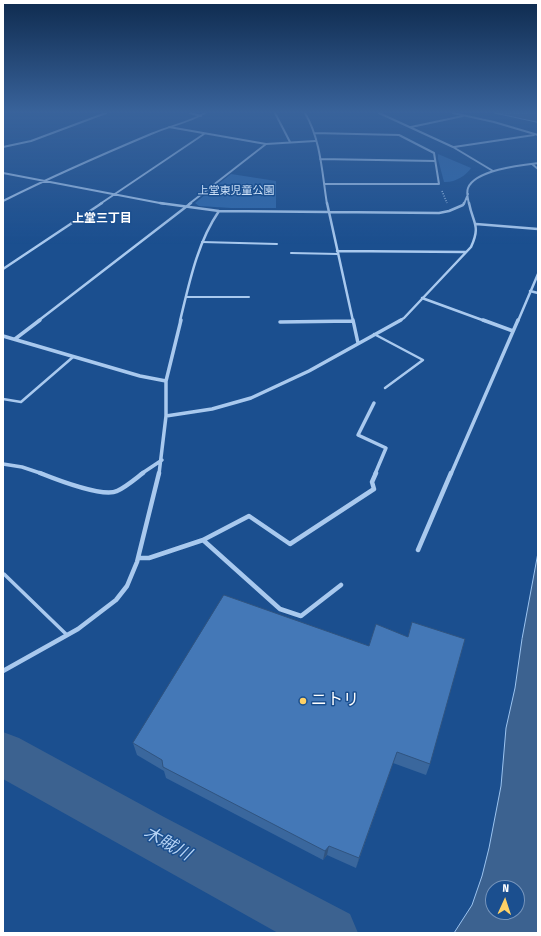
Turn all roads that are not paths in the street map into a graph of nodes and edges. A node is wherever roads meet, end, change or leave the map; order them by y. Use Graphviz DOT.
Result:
graph roads {
  1 [pos="98,157"];
  2 [pos="170,157"];
  3 [pos="249,157"];
  4 [pos="434,157"];
  5 [pos="469,157"];
  6 [pos="320,159"];
  7 [pos="435,161"];
  8 [pos="538,163"];
  9 [pos="532,164"];
  10 [pos="538,169"];
  11 [pos="493,171"];
  12 [pos="3,173"];
  13 [pos="42,181"];
  14 [pos="324,184"];
  15 [pos="114,194"];
  16 [pos="468,194"];
  17 [pos="3,201"];
  18 [pos="182,207"];
  19 [pos="219,211"];
  20 [pos="328,212"];
  21 [pos="476,224"];
  22 [pos="538,229"];
  23 [pos="202,242"];
  24 [pos="276,244"];
  25 [pos="338,252"];
  26 [pos="466,252"];
  27 [pos="291,253"];
  28 [pos="4,268"];
  29 [pos="538,274"];
  30 [pos="530,291"];
  31 [pos="538,293"];
  32 [pos="186,297"];
  33 [pos="249,298"];
  34 [pos="422,298"];
  35 [pos="353,321"];
  36 [pos="280,322"];
  37 [pos="513,331"];
  38 [pos="374,334"];
  39 [pos="3,336"];
  40 [pos="14,339"];
  41 [pos="358,342"];
  42 [pos="73,357"];
  43 [pos="166,380"];
  44 [pos="385,388"];
  45 [pos="3,399"];
  46 [pos="374,403"];
  47 [pos="166,416"];
  48 [pos="162,460"];
  49 [pos="3,464"];
  50 [pos="203,540"];
  51 [pos="418,550"];
  52 [pos="138,558"];
  53 [pos="4,574"];
  54 [pos="341,585"];
  55 [pos="67,635"];
  56 [pos="3,671"];
  1 -- 13 [label="street"];
  2 -- 15 [label="street"];
  3 -- 18 [label="street"];
  4 -- 7 [label="street"];
  5 -- 11 [label="street"];
  6 -- 7 [label="street"];
  6 -- 14 [label="street"];
  7 -- 14 [label="street"];
  8 -- 9 [label="street"];
  9 -- 10 [label="street"];
  9 -- 11 [label="street"];
  11 -- 16 [label="street"];
  12 -- 13 [label="street"];
  13 -- 15 [label="street"];
  13 -- 17 [label="street"];
  14 -- 20 [label="street"];
  15 -- 18 [label="street"];
  15 -- 28 [label="street"];
  16 -- 20 [label="street"];
  16 -- 21 [label="street"];
  18 -- 19 [label="street"];
  18 -- 40 [label="street"];
  19 -- 20 [label="street"];
  19 -- 23 [label="street"];
  20 -- 25 [label="street"];
  21 -- 22 [label="street"];
  21 -- 26 [label="street"];
  23 -- 24 [label="lane"];
  23 -- 32 [label="street"];
  25 -- 26 [label="street"];
  25 -- 27 [label="lane"];
  25 -- 35 [label="street"];
  26 -- 34 [label="street"];
  29 -- 30 [label="street"];
  30 -- 31 [label="street"];
  30 -- 37 [label="street"];
  32 -- 33 [label="lane"];
  32 -- 43 [label="street"];
  34 -- 37 [label="street"];
  34 -- 38 [label="street"];
  35 -- 36 [label="street"];
  35 -- 41 [label="street"];
  37 -- 51 [label="street"];
  38 -- 41 [label="street"];
  38 -- 44 [label="lane"];
  39 -- 40 [label="street"];
  40 -- 42 [label="street"];
  41 -- 47 [label="street"];
  42 -- 43 [label="street"];
  42 -- 45 [label="lane"];
  43 -- 47 [label="street"];
  46 -- 50 [label="street"];
  47 -- 48 [label="street"];
  48 -- 49 [label="street"];
  48 -- 52 [label="street"];
  50 -- 52 [label="street"];
  50 -- 54 [label="street"];
  52 -- 55 [label="street"];
  53 -- 55 [label="lane"];
  55 -- 56 [label="street"];
}
